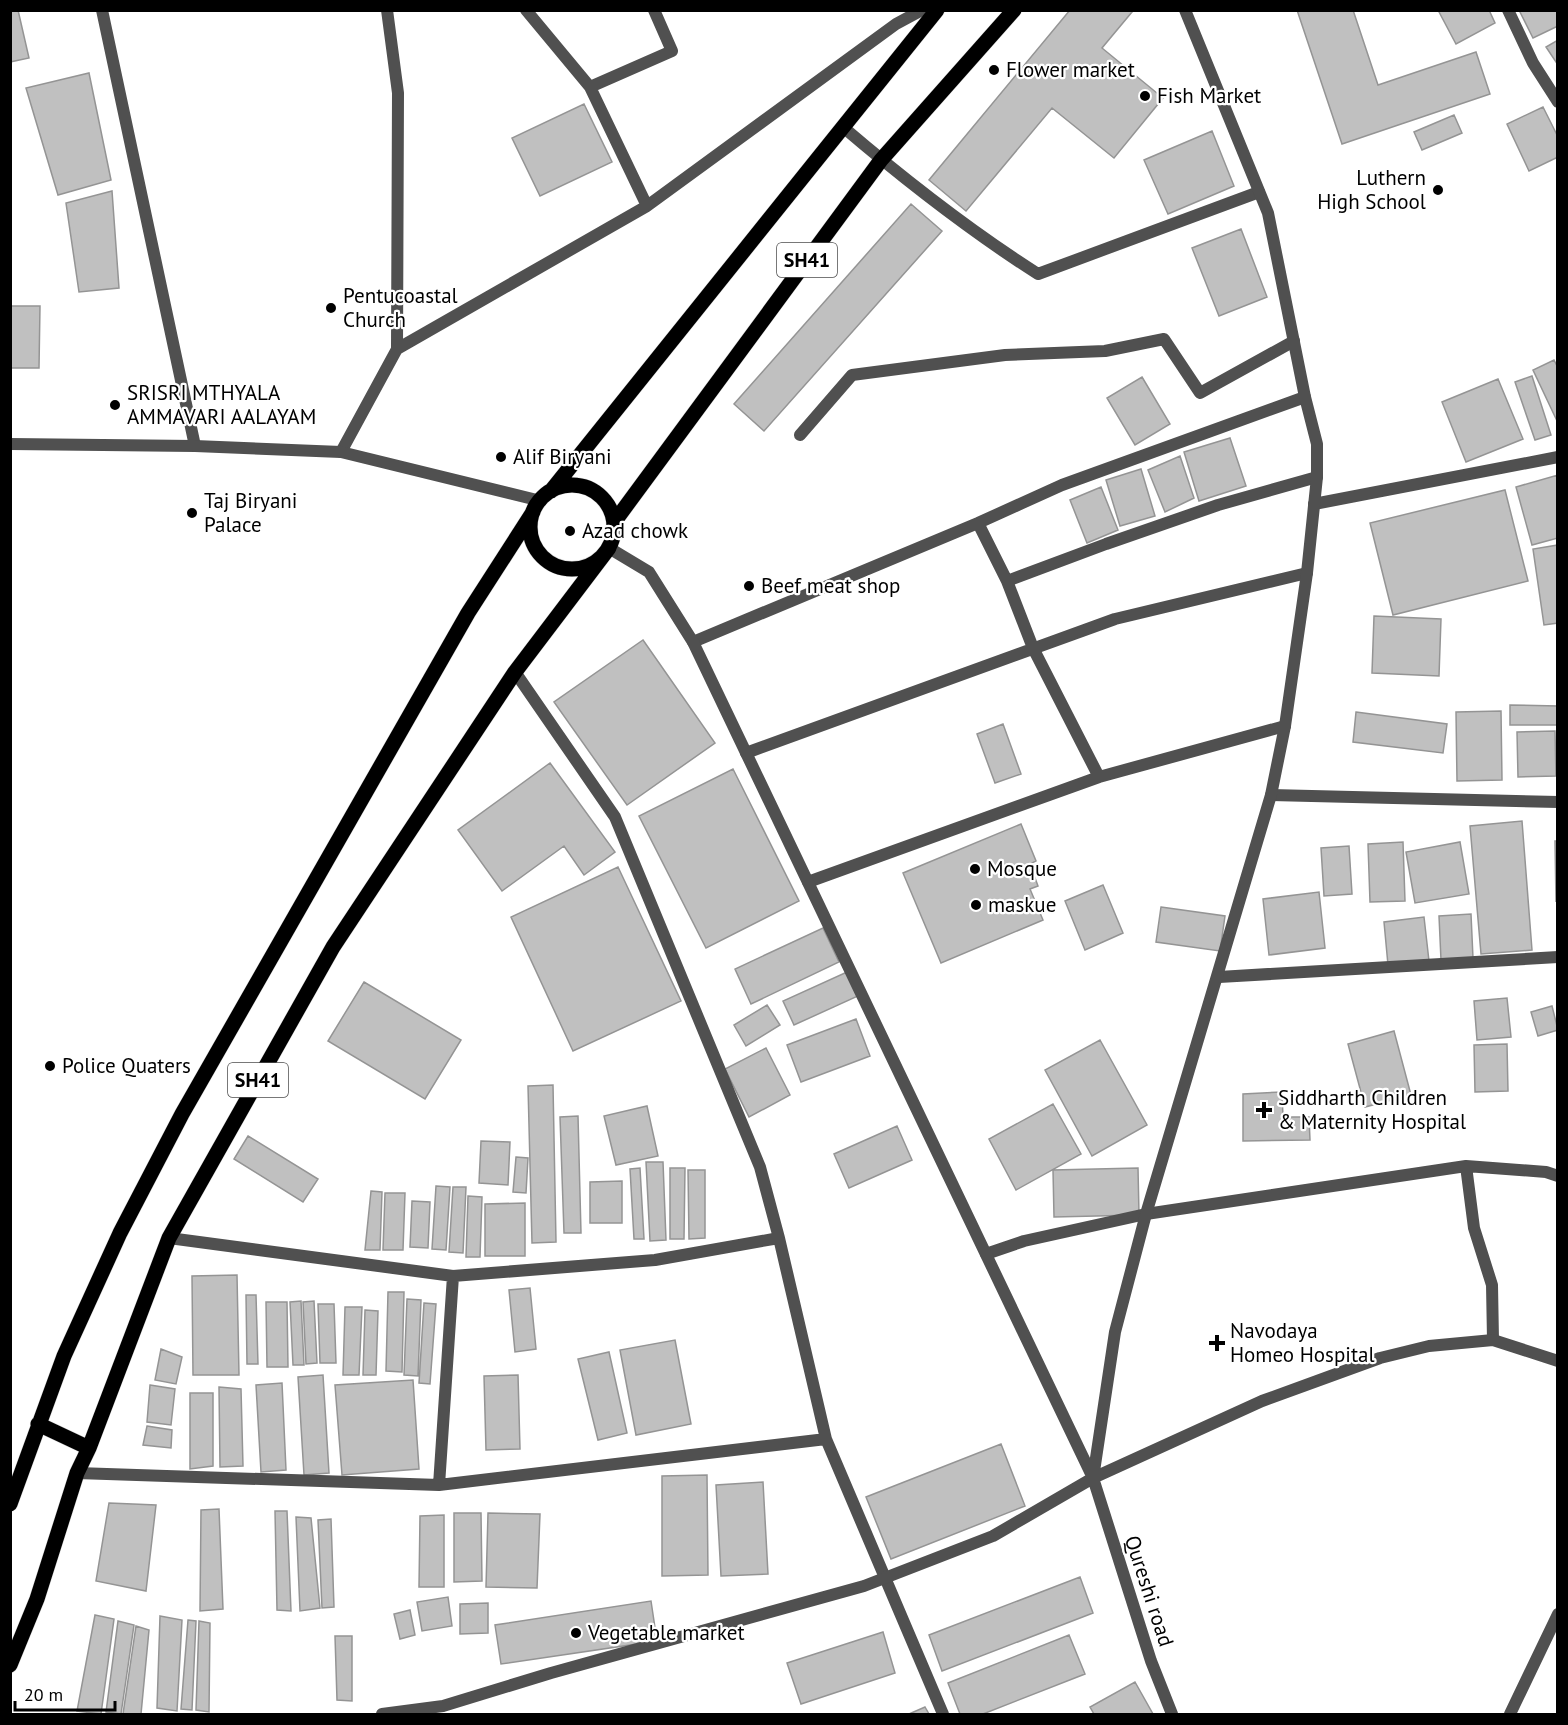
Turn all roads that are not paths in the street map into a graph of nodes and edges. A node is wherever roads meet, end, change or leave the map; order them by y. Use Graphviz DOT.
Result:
graph roads {
  1 [pos="102,10"];
  2 [pos="387,10"];
  3 [pos="526,10"];
  4 [pos="654,10"];
  5 [pos="892,10"];
  6 [pos="922,10"];
  7 [pos="937,10"];
  8 [pos="1014,10"];
  9 [pos="1185,10"];
  10 [pos="1508,10"];
  11 [pos="896,24"];
  12 [pos="590,87"];
  13 [pos="1557,102"];
  14 [pos="843,127"];
  15 [pos="881,159"];
  16 [pos="1259,192"];
  17 [pos="647,206"];
  18 [pos="1294,341"];
  19 [pos="397,349"];
  20 [pos="1305,398"];
  21 [pos="800,435"];
  22 [pos="10,444"];
  23 [pos="195,446"];
  24 [pos="341,452"];
  25 [pos="1557,457"];
  26 [pos="1317,477"];
  27 [pos="542,501"];
  28 [pos="1314,504"];
  29 [pos="615,522"];
  30 [pos="978,523"];
  31 [pos="609,548"];
  32 [pos="1307,573"];
  33 [pos="1007,581"];
  34 [pos="693,642"];
  35 [pos="1033,648"];
  36 [pos="515,672"];
  37 [pos="1285,726"];
  38 [pos="746,753"];
  39 [pos="1100,777"];
  40 [pos="1271,795"];
  41 [pos="1557,802"];
  42 [pos="808,882"];
  43 [pos="1557,957"];
  44 [pos="1218,977"];
  45 [pos="1466,1166"];
  46 [pos="1557,1176"];
  47 [pos="1146,1214"];
  48 [pos="169,1238"];
  49 [pos="779,1238"];
  50 [pos="986,1254"];
  51 [pos="453,1276"];
  52 [pos="1493,1340"];
  53 [pos="1557,1362"];
  54 [pos="38,1424"];
  55 [pos="826,1439"];
  56 [pos="89,1448"];
  57 [pos="77,1473"];
  58 [pos="1093,1478"];
  59 [pos="439,1485"];
  60 [pos="10,1504"];
  61 [pos="886,1578"];
  62 [pos="1557,1614"];
  63 [pos="10,1665"];
  64 [pos="443,1710"];
  65 [pos="382,1714"];
  66 [pos="943,1714"];
  67 [pos="1172,1714"];
  68 [pos="1510,1714"];
  1 -- 23 [label="street"];
  2 -- 19 [label="street"];
  3 -- 12 [label="street"];
  4 -- 12 [label="street"];
  5 -- 11 [label="street"];
  6 -- 11 [label="street"];
  7 -- 14 [label="main road, SH41"];
  8 -- 15 [label="main road, SH41"];
  9 -- 16 [label="street"];
  10 -- 13 [label="street"];
  11 -- 17 [label="street"];
  12 -- 17 [label="street"];
  14 -- 15 [label="street"];
  14 -- 27 [label="main road, SH41"];
  15 -- 16 [label="street"];
  15 -- 29 [label="main road, SH41"];
  16 -- 18 [label="street"];
  17 -- 19 [label="street"];
  18 -- 20 [label="street"];
  18 -- 21 [label="street"];
  19 -- 24 [label="street"];
  20 -- 26 [label="street"];
  20 -- 30 [label="street"];
  22 -- 23 [label="street"];
  23 -- 24 [label="street"];
  24 -- 27 [label="street"];
  25 -- 28 [label="street"];
  26 -- 28 [label="street"];
  26 -- 33 [label="street"];
  27 -- 29 [label="main road"];
  27 -- 31 [label="main road"];
  27 -- 54 [label="main road, SH41"];
  28 -- 32 [label="street"];
  29 -- 31 [label="main road, SH41"];
  30 -- 33 [label="street"];
  30 -- 34 [label="street"];
  31 -- 34 [label="street, Qureshi road"];
  31 -- 36 [label="main road, SH41"];
  32 -- 35 [label="street"];
  32 -- 37 [label="street"];
  33 -- 35 [label="street"];
  34 -- 38 [label="street, Qureshi road"];
  35 -- 38 [label="street"];
  35 -- 39 [label="street"];
  36 -- 48 [label="main road, SH41"];
  36 -- 49 [label="street"];
  37 -- 39 [label="street"];
  37 -- 40 [label="street"];
  38 -- 42 [label="street, Qureshi road"];
  39 -- 42 [label="street"];
  40 -- 41 [label="street"];
  40 -- 44 [label="street"];
  42 -- 50 [label="street, Qureshi road"];
  43 -- 44 [label="street"];
  44 -- 47 [label="street"];
  45 -- 46 [label="street"];
  45 -- 47 [label="street"];
  45 -- 52 [label="street"];
  47 -- 50 [label="street"];
  47 -- 58 [label="street"];
  48 -- 51 [label="street"];
  48 -- 56 [label="main road, SH41"];
  49 -- 51 [label="street"];
  49 -- 55 [label="street"];
  50 -- 58 [label="street, Qureshi road"];
  51 -- 59 [label="street"];
  52 -- 53 [label="street"];
  52 -- 58 [label="street"];
  54 -- 56 [label="main road"];
  54 -- 60 [label="main road, SH41"];
  55 -- 59 [label="street"];
  55 -- 61 [label="street"];
  56 -- 57 [label="main road, SH41"];
  57 -- 59 [label="street"];
  57 -- 63 [label="main road, SH41"];
  58 -- 61 [label="street"];
  58 -- 67 [label="street, Qureshi road"];
  61 -- 64 [label="street"];
  61 -- 66 [label="street"];
  62 -- 68 [label="street"];
  64 -- 65 [label="street"];
}
